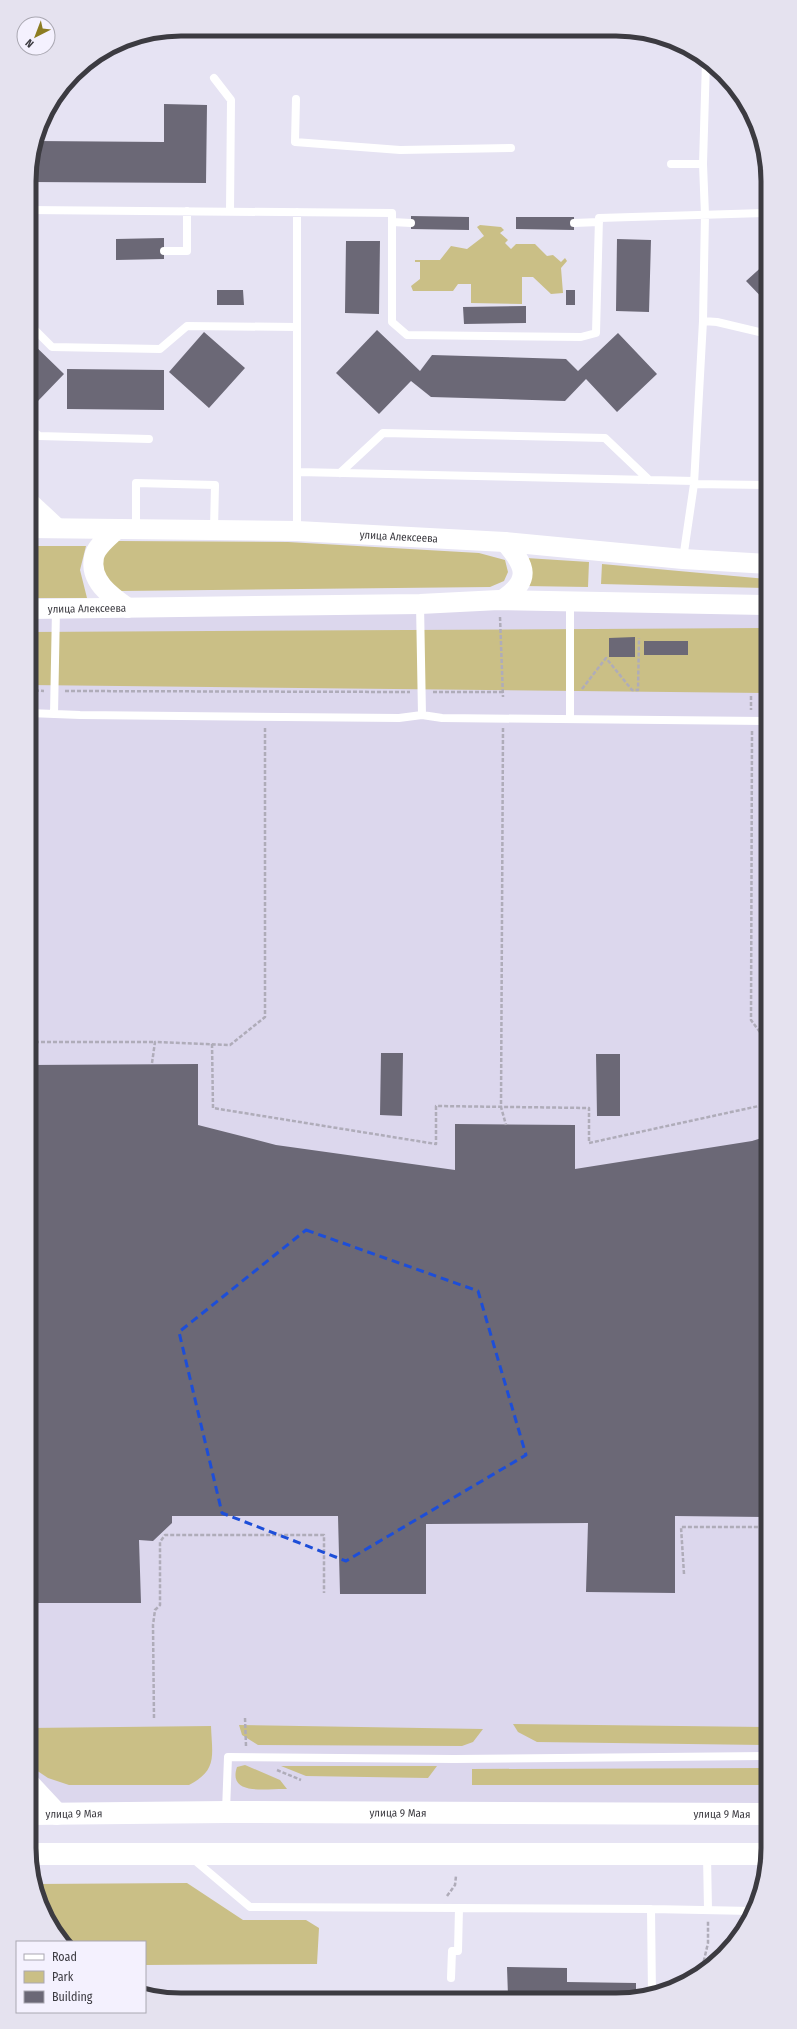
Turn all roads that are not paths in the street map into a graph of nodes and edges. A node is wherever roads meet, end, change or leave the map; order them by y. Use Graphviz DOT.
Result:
graph roads {
  1 [pos="706,67"];
  2 [pos="214,78"];
  3 [pos="296,99"];
  4 [pos="511,148"];
  5 [pos="671,164"];
  6 [pos="703,164"];
  7 [pos="36,210"];
  8 [pos="187,210"];
  9 [pos="230,211"];
  10 [pos="297,212"];
  11 [pos="761,214"];
  12 [pos="705,215"];
  13 [pos="392,222"];
  14 [pos="599,222"];
  15 [pos="411,223"];
  16 [pos="574,223"];
  17 [pos="164,251"];
  18 [pos="703,321"];
  19 [pos="297,327"];
  20 [pos="36,331"];
  21 [pos="761,332"];
  22 [pos="36,433"];
  23 [pos="149,439"];
  24 [pos="298,472"];
  25 [pos="340,473"];
  26 [pos="649,480"];
  27 [pos="694,483"];
  28 [pos="761,485"];
  29 [pos="36,509"];
  30 [pos="36,528"];
  31 [pos="56,528"];
  32 [pos="127,528"];
  33 [pos="214,529"];
  34 [pos="297,531"];
  35 [pos="505,542"];
  36 [pos="683,559"];
  37 [pos="761,564"];
  38 [pos="501,600"];
  39 [pos="570,601"];
  40 [pos="420,604"];
  41 [pos="761,605"];
  42 [pos="56,608"];
  43 [pos="128,608"];
  44 [pos="36,609"];
  45 [pos="36,713"];
  46 [pos="54,714"];
  47 [pos="422,715"];
  48 [pos="570,719"];
  49 [pos="761,721"];
  50 [pos="761,1756"];
  51 [pos="36,1792"];
  52 [pos="226,1812"];
  53 [pos="36,1814"];
  54 [pos="57,1814"];
  55 [pos="761,1814"];
  56 [pos="36,1854"];
  57 [pos="187,1854"];
  58 [pos="707,1854"];
  59 [pos="761,1854"];
  60 [pos="459,1908"];
  61 [pos="651,1909"];
  62 [pos="708,1910"];
  63 [pos="747,1911"];
  64 [pos="451,1978"];
  65 [pos="652,1988"];
  1 -- 6 [label="lane"];
  2 -- 9 [label="lane"];
  3 -- 4 [label="lane"];
  5 -- 6 [label="lane"];
  6 -- 12 [label="lane"];
  7 -- 8 [label="lane"];
  8 -- 9 [label="lane"];
  8 -- 17 [label="lane"];
  9 -- 10 [label="lane"];
  10 -- 13 [label="lane"];
  10 -- 19 [label="lane"];
  11 -- 12 [label="lane"];
  12 -- 14 [label="lane"];
  12 -- 18 [label="lane"];
  13 -- 14 [label="lane"];
  13 -- 15 [label="lane"];
  14 -- 16 [label="lane"];
  18 -- 21 [label="lane"];
  18 -- 27 [label="lane"];
  19 -- 20 [label="lane"];
  19 -- 24 [label="lane"];
  22 -- 23 [label="lane"];
  24 -- 25 [label="lane"];
  24 -- 34 [label="lane"];
  25 -- 26 [label="lane"];
  25 -- 26 [label="lane"];
  26 -- 27 [label="lane"];
  27 -- 28 [label="lane"];
  27 -- 36 [label="lane"];
  29 -- 31 [label="street"];
  30 -- 31 [label="street, улица Алексеева"];
  31 -- 32 [label="street, улица Алексеева"];
  32 -- 33 [label="street, улица Алексеева"];
  32 -- 33 [label="lane"];
  32 -- 43 [label="street"];
  33 -- 34 [label="street, улица Алексеева"];
  34 -- 35 [label="street, улица Алексеева"];
  35 -- 36 [label="street, улица Алексеева"];
  35 -- 38 [label="street"];
  36 -- 37 [label="street, улица Алексеева"];
  38 -- 39 [label="street, улица Алексеева"];
  38 -- 40 [label="street, улица Алексеева"];
  39 -- 41 [label="street, улица Алексеева"];
  39 -- 48 [label="lane"];
  40 -- 43 [label="street, улица Алексеева"];
  40 -- 47 [label="lane"];
  42 -- 43 [label="street, улица Алексеева"];
  42 -- 44 [label="street, улица Алексеева"];
  42 -- 46 [label="lane"];
  45 -- 46 [label="lane"];
  46 -- 47 [label="lane"];
  47 -- 48 [label="lane"];
  48 -- 49 [label="lane"];
  50 -- 52 [label="lane"];
  51 -- 54 [label="main road"];
  52 -- 54 [label="main road, улица 9 Мая"];
  52 -- 55 [label="main road, улица 9 Мая"];
  53 -- 54 [label="main road, улица 9 Мая"];
  56 -- 57 [label="main road"];
  57 -- 58 [label="main road"];
  57 -- 60 [label="lane"];
  58 -- 59 [label="main road"];
  58 -- 62 [label="lane"];
  60 -- 61 [label="lane"];
  60 -- 64 [label="lane"];
  61 -- 62 [label="lane"];
  61 -- 65 [label="lane"];
  62 -- 63 [label="lane"];
}
